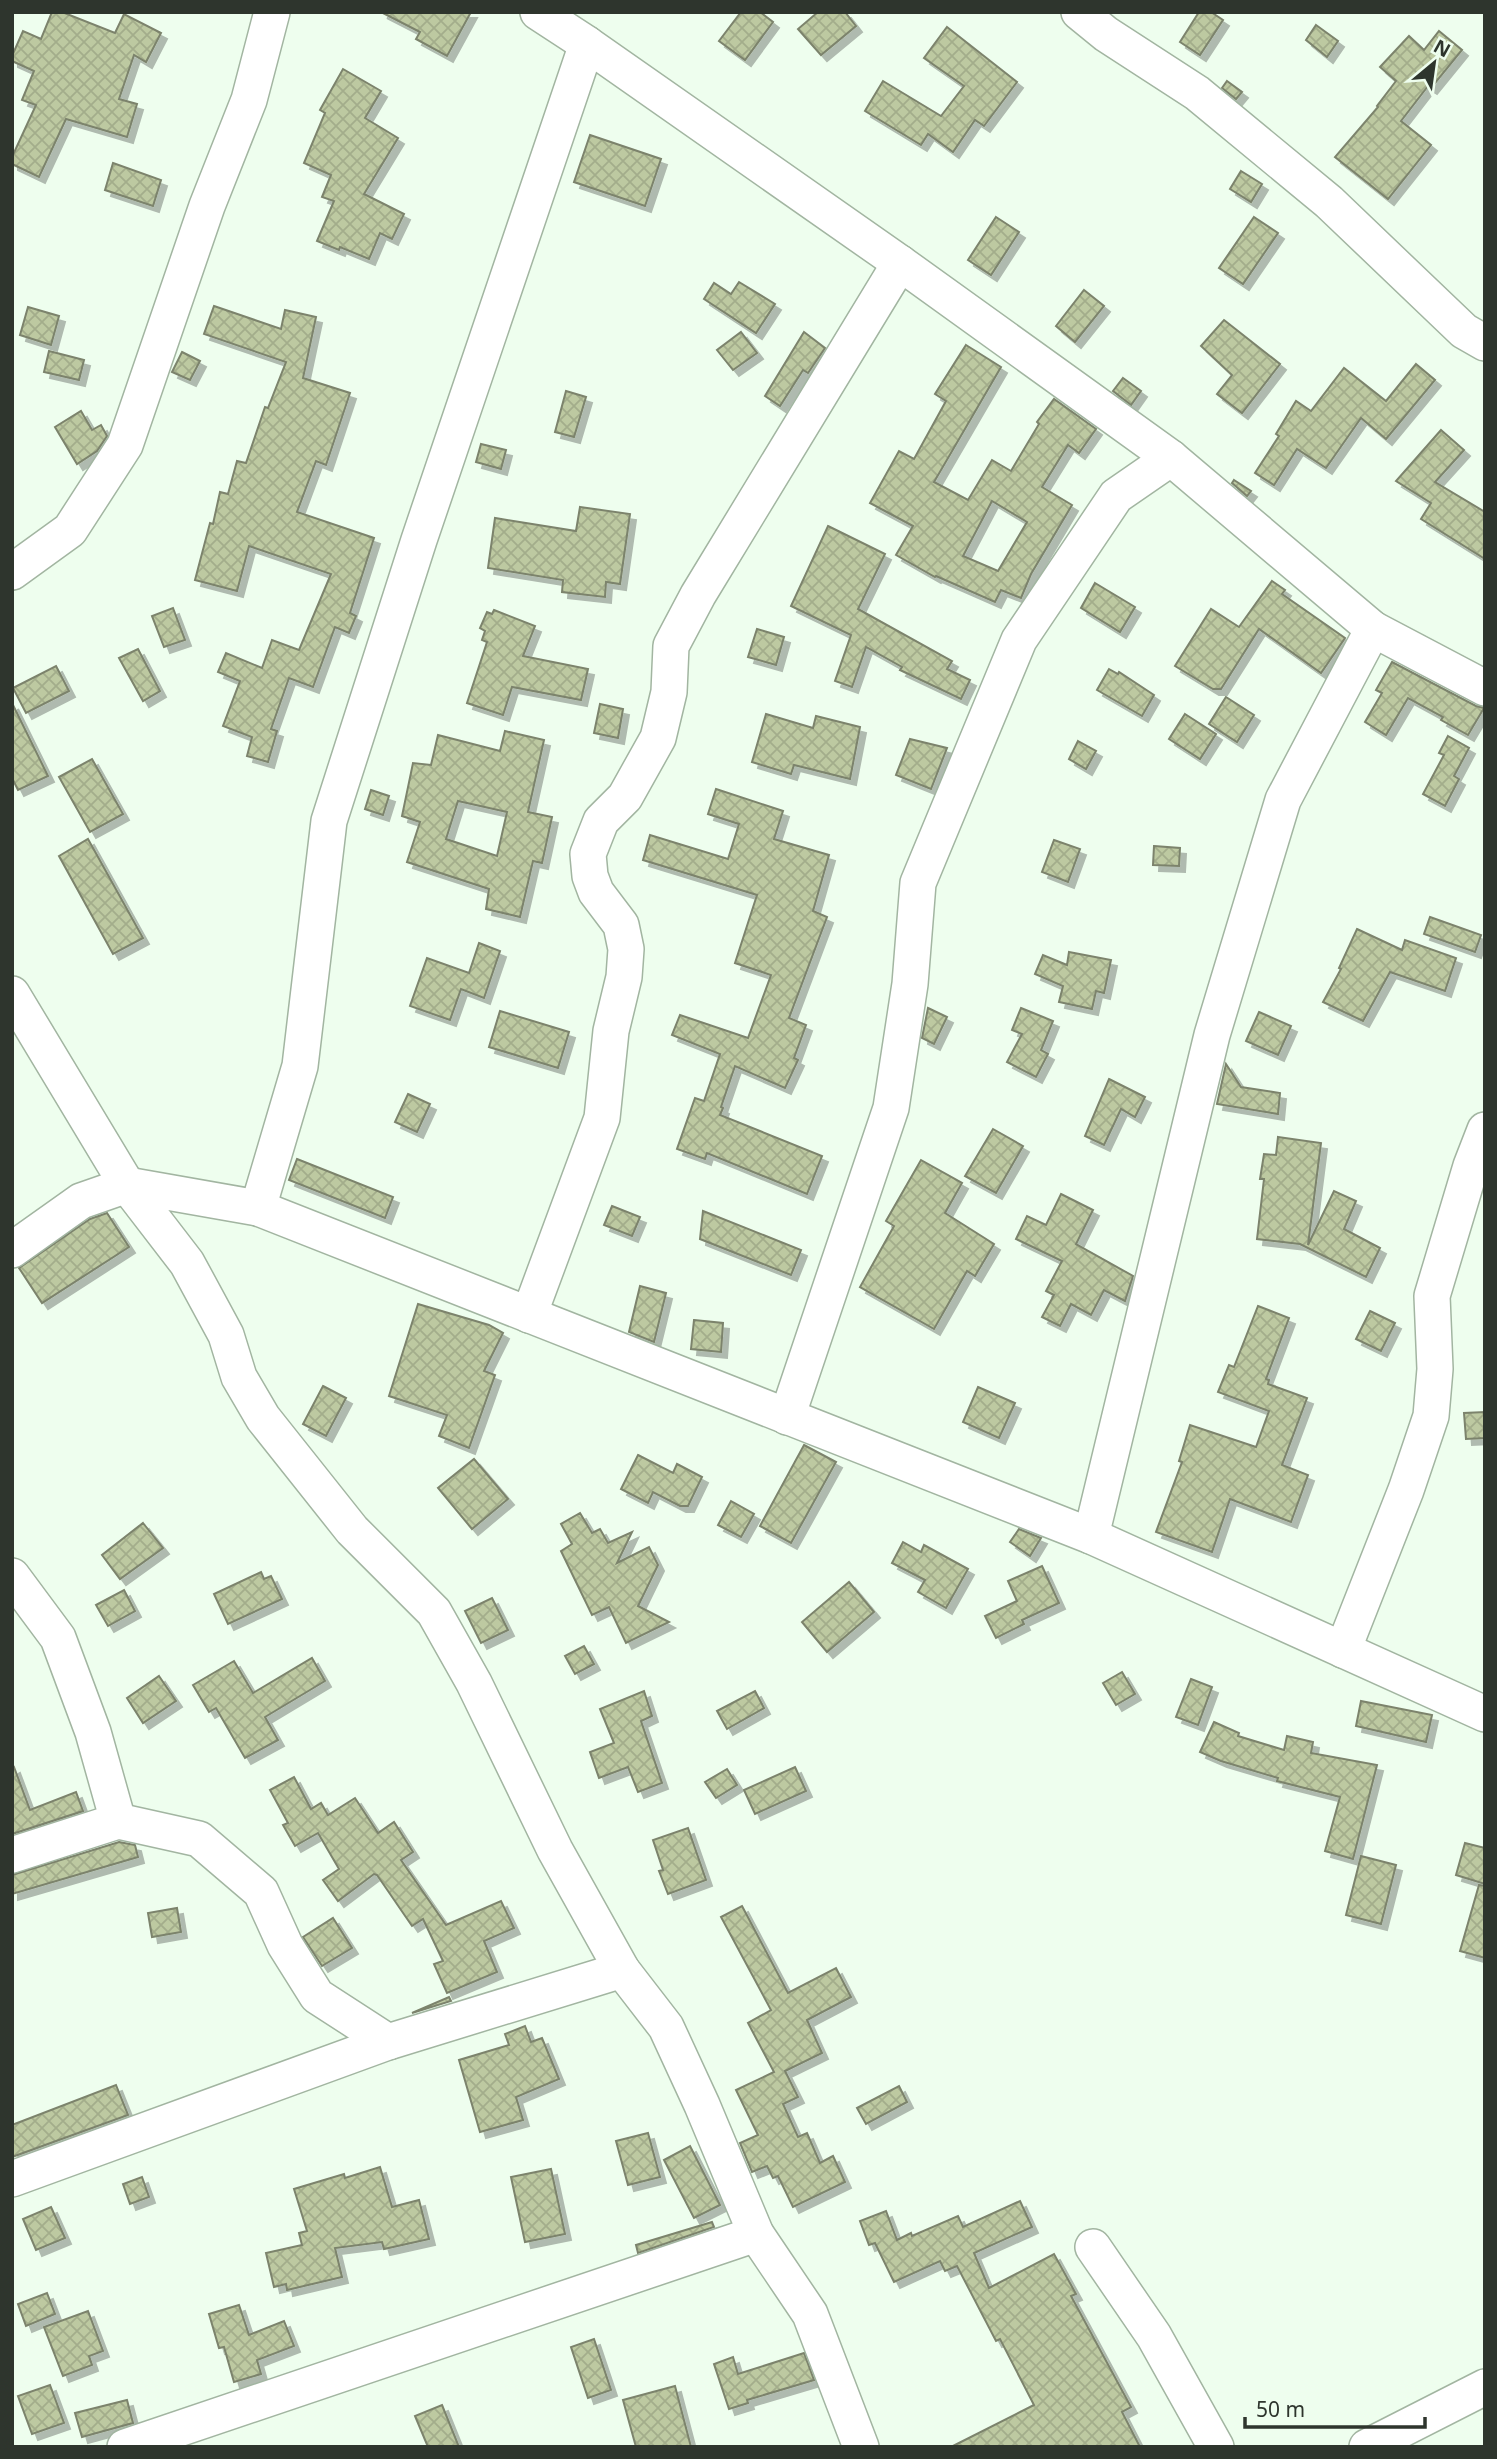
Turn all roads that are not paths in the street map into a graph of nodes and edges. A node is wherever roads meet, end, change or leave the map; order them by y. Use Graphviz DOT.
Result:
graph roads {
  1 [pos="272,12"];
  2 [pos="538,12"];
  3 [pos="1079,12"];
  4 [pos="587,44"];
  5 [pos="900,262"];
  6 [pos="1485,343"];
  7 [pos="1171,458"];
  8 [pos="12,572"];
  9 [pos="1373,629"];
  10 [pos="1485,688"];
  11 [pos="12,994"];
  12 [pos="1485,1130"];
  13 [pos="127,1185"];
  14 [pos="258,1208"];
  15 [pos="12,1250"];
  16 [pos="529,1315"];
  17 [pos="787,1417"];
  18 [pos="1091,1536"];
  19 [pos="12,1576"];
  20 [pos="1343,1650"];
  21 [pos="1485,1714"];
  22 [pos="118,1821"];
  23 [pos="12,1855"];
  24 [pos="622,1970"];
  25 [pos="388,2042"];
  26 [pos="12,2179"];
  27 [pos="756,2234"];
  28 [pos="1093,2247"];
  29 [pos="1485,2387"];
  30 [pos="215,2432"];
  31 [pos="1430,2433"];
  32 [pos="125,2447"];
  33 [pos="861,2447"];
  34 [pos="1216,2447"];
  35 [pos="1367,2447"];
  1 -- 8 [label="street"];
  2 -- 4 [label="street"];
  3 -- 6 [label="street"];
  4 -- 5 [label="street"];
  4 -- 14 [label="street"];
  5 -- 7 [label="street"];
  5 -- 16 [label="street"];
  7 -- 9 [label="street"];
  7 -- 17 [label="street"];
  9 -- 10 [label="street"];
  9 -- 18 [label="street"];
  11 -- 13 [label="street"];
  12 -- 20 [label="street"];
  13 -- 14 [label="street"];
  13 -- 15 [label="street"];
  13 -- 24 [label="street"];
  14 -- 16 [label="street"];
  16 -- 17 [label="street"];
  17 -- 18 [label="street"];
  18 -- 20 [label="street"];
  19 -- 22 [label="street"];
  20 -- 21 [label="street"];
  22 -- 23 [label="street"];
  22 -- 25 [label="street"];
  24 -- 25 [label="street"];
  24 -- 27 [label="street"];
  25 -- 26 [label="street"];
  27 -- 30 [label="street"];
  27 -- 33 [label="street"];
  28 -- 34 [label="street"];
  29 -- 31 [label="street"];
  30 -- 32 [label="street"];
  31 -- 35 [label="street"];
}
